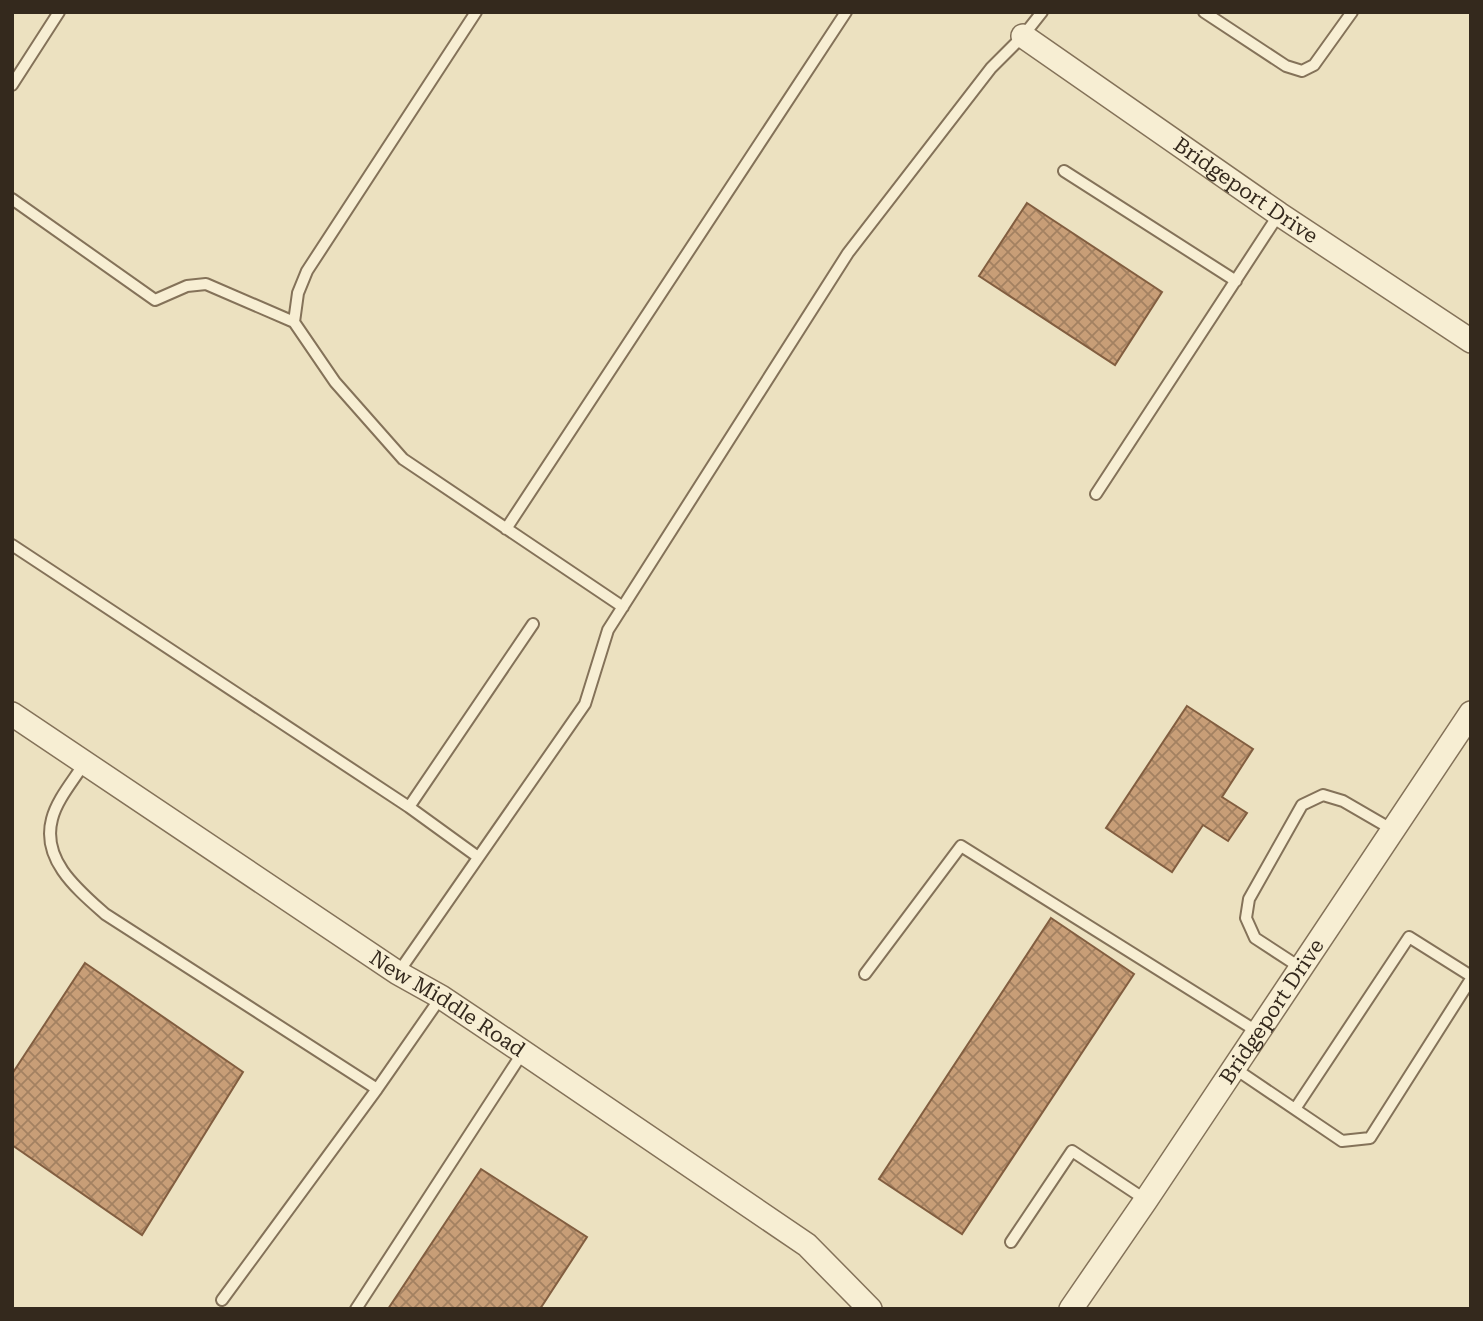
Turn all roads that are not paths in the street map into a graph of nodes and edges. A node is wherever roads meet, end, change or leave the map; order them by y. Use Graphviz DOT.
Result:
graph roads {
  1 [pos="59,12"];
  2 [pos="476,12"];
  3 [pos="846,12"];
  4 [pos="1042,12"];
  5 [pos="1204,12"];
  6 [pos="1352,12"];
  7 [pos="1023,36"];
  8 [pos="12,85"];
  9 [pos="1064,170"];
  10 [pos="12,199"];
  11 [pos="1279,214"];
  12 [pos="1236,281"];
  13 [pos="294,322"];
  14 [pos="1471,341"];
  15 [pos="1096,494"];
  16 [pos="506,528"];
  17 [pos="12,545"];
  18 [pos="623,607"];
  19 [pos="533,624"];
  20 [pos="1471,713"];
  21 [pos="12,714"];
  22 [pos="85,762"];
  23 [pos="409,807"];
  24 [pos="1393,830"];
  25 [pos="478,857"];
  26 [pos="1301,968"];
  27 [pos="398,973"];
  28 [pos="865,974"];
  29 [pos="1471,978"];
  30 [pos="441,997"];
  31 [pos="1258,1032"];
  32 [pos="523,1052"];
  33 [pos="1234,1068"];
  34 [pos="377,1090"];
  35 [pos="1295,1110"];
  36 [pos="1146,1200"];
  37 [pos="1011,1242"];
  38 [pos="222,1300"];
  39 [pos="356,1309"];
  40 [pos="870,1309"];
  41 [pos="1071,1309"];
  1 -- 8 [label="lane"];
  2 -- 13 [label="lane"];
  3 -- 16 [label="lane"];
  4 -- 7 [label="lane"];
  5 -- 6 [label="lane"];
  7 -- 11 [label="street, Bridgeport Drive"];
  7 -- 18 [label="lane"];
  9 -- 12 [label="lane"];
  10 -- 13 [label="lane"];
  11 -- 12 [label="lane"];
  11 -- 14 [label="street, Bridgeport Drive"];
  12 -- 15 [label="lane"];
  13 -- 16 [label="lane"];
  16 -- 18 [label="lane"];
  17 -- 23 [label="lane"];
  18 -- 25 [label="lane"];
  19 -- 23 [label="lane"];
  20 -- 24 [label="street, Bridgeport Drive"];
  21 -- 22 [label="street, New Middle Road"];
  22 -- 27 [label="street, New Middle Road"];
  22 -- 34 [label="lane"];
  23 -- 25 [label="lane"];
  24 -- 26 [label="street, Bridgeport Drive"];
  24 -- 26 [label="lane"];
  25 -- 27 [label="lane"];
  26 -- 31 [label="street, Bridgeport Drive"];
  27 -- 30 [label="street, New Middle Road"];
  28 -- 31 [label="lane"];
  29 -- 35 [label="lane"];
  29 -- 35 [label="lane"];
  30 -- 32 [label="street, New Middle Road"];
  30 -- 34 [label="lane"];
  31 -- 33 [label="street, Bridgeport Drive"];
  32 -- 39 [label="lane"];
  32 -- 40 [label="street, New Middle Road"];
  33 -- 35 [label="lane"];
  33 -- 36 [label="street, Bridgeport Drive"];
  34 -- 38 [label="lane"];
  36 -- 37 [label="lane"];
  36 -- 41 [label="street, Bridgeport Drive"];
}
